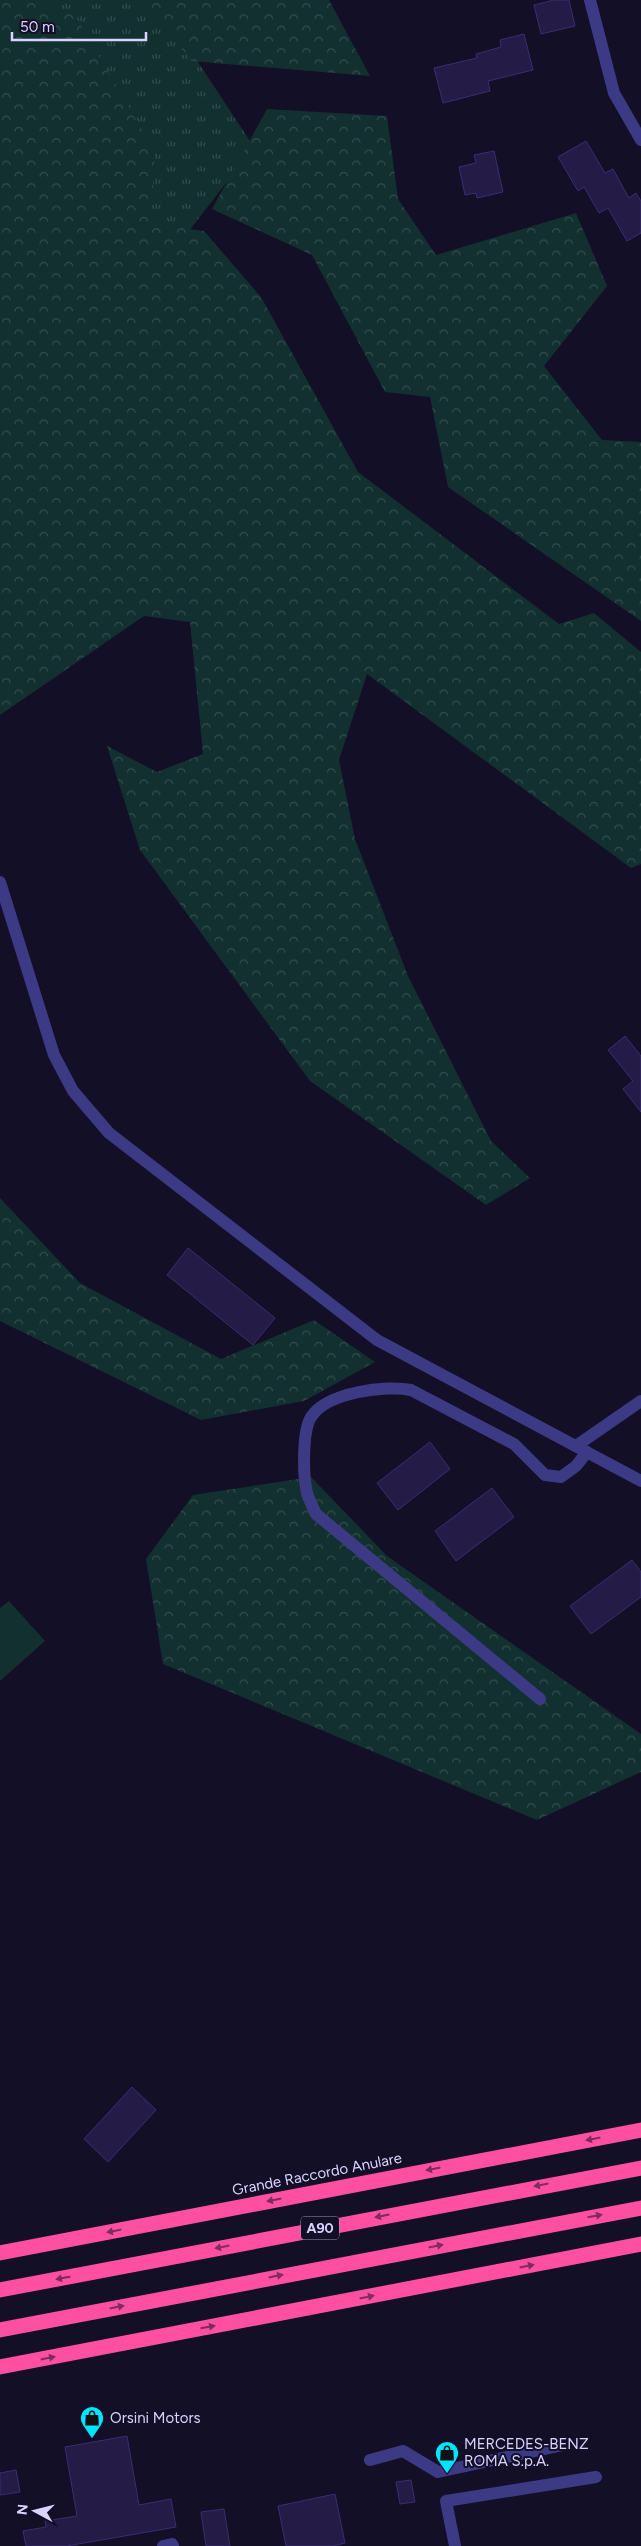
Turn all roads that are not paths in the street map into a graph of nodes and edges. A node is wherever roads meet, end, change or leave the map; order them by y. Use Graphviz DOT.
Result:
graph roads {
  1 [pos="590,0"];
  2 [pos="641,140"];
  3 [pos="0,882"];
  4 [pos="641,1401"];
  5 [pos="582,1449"];
  6 [pos="641,1481"];
  7 [pos="540,1698"];
  8 [pos="641,2130"];
  9 [pos="641,2168"];
  10 [pos="641,2208"];
  11 [pos="641,2244"];
  12 [pos="0,2253"];
  13 [pos="0,2290"];
  14 [pos="0,2330"];
  15 [pos="0,2367"];
  16 [pos="563,2445"];
  17 [pos="370,2460"];
  18 [pos="596,2477"];
  19 [pos="162,2546"];
  20 [pos="173,2546"];
  21 [pos="455,2546"];
  1 -- 2 [label="street"];
  3 -- 5 [label="street"];
  4 -- 5 [label="street"];
  5 -- 6 [label="street"];
  5 -- 7 [label="street"];
  8 -- 12 [label="highway, Grande Raccordo Anulare, one-way"];
  9 -- 13 [label="highway, A90, one-way"];
  14 -- 10 [label="highway, one-way"];
  15 -- 11 [label="highway, one-way"];
  16 -- 17 [label="street"];
  18 -- 21 [label="street"];
  19 -- 20 [label="street"];
}
